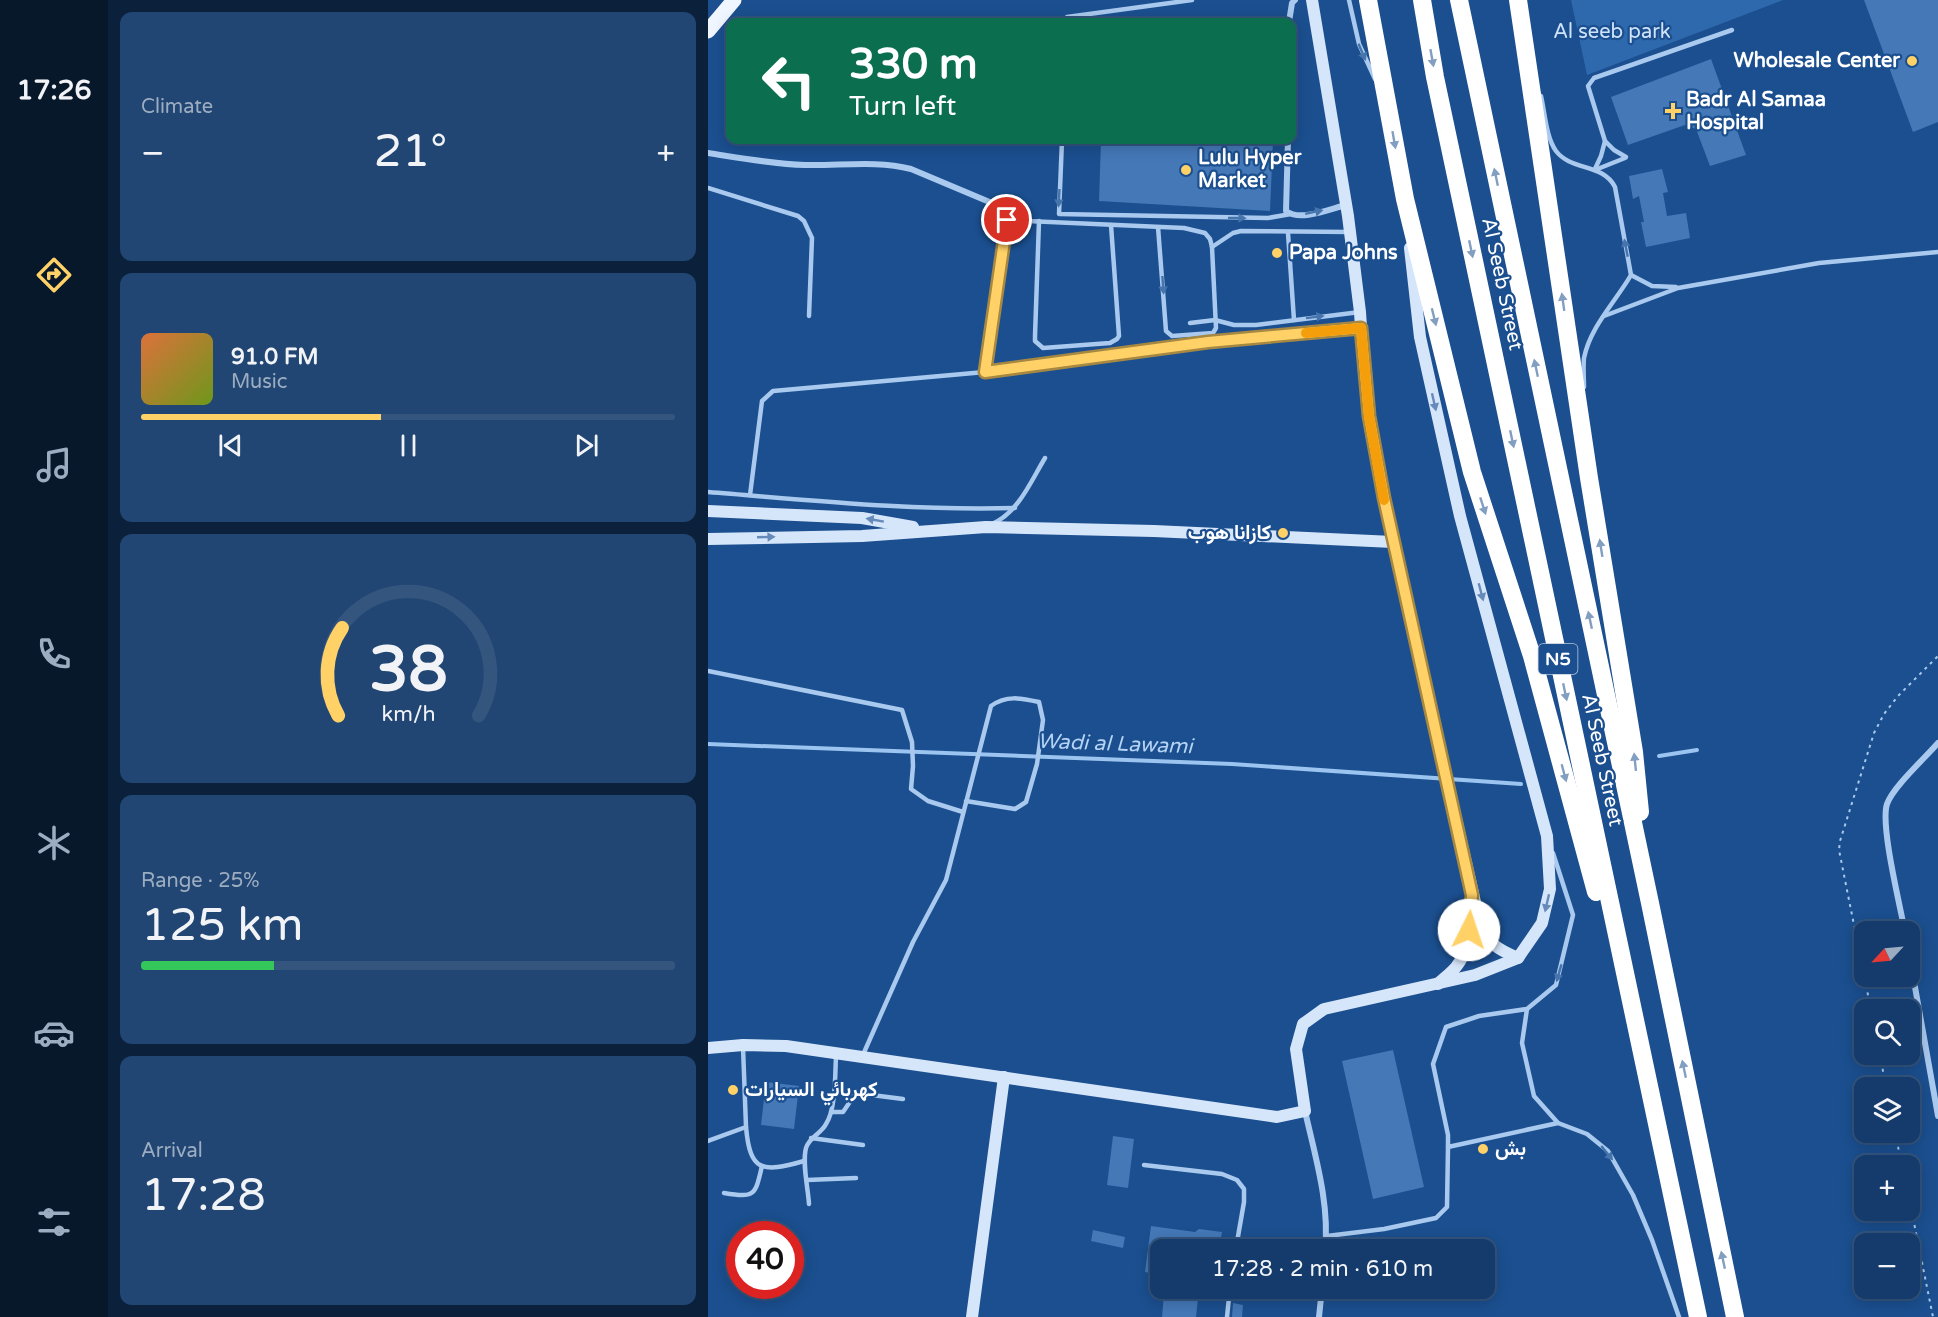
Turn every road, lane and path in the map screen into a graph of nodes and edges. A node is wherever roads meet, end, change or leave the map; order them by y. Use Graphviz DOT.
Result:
graph roads {
  1 [pos="734,0"];
  2 [pos="1191,0"];
  3 [pos="1295,0"];
  4 [pos="1312,0"];
  5 [pos="1349,0"];
  6 [pos="1368,0"];
  7 [pos="1422,0"];
  8 [pos="1459,0"];
  9 [pos="1519,0"];
  10 [pos="1067,18"];
  11 [pos="1290,18"];
  12 [pos="1732,30"];
  13 [pos="708,31"];
  14 [pos="1534,66"];
  15 [pos="1539,88"];
  16 [pos="1386,99"];
  17 [pos="1605,141"];
  18 [pos="1062,144"];
  19 [pos="1288,144"];
  20 [pos="708,153"];
  21 [pos="1595,170"];
  22 [pos="708,188"];
  23 [pos="1405,199"];
  24 [pos="1346,205"];
  25 [pos="1291,214"];
  26 [pos="1007,220"];
  27 [pos="1039,221"];
  28 [pos="1111,225"];
  29 [pos="1158,227"];
  30 [pos="1350,232"];
  31 [pos="1288,233"];
  32 [pos="1212,247"];
  33 [pos="1938,252"];
  34 [pos="1631,275"];
  35 [pos="1678,288"];
  36 [pos="1360,312"];
  37 [pos="809,316"];
  38 [pos="1601,317"];
  39 [pos="1215,320"];
  40 [pos="1294,320"];
  41 [pos="1190,323"];
  42 [pos="1361,328"];
  43 [pos="985,372"];
  44 [pos="1584,389"];
  45 [pos="1584,400"];
  46 [pos="1045,458"];
  47 [pos="1589,478"];
  48 [pos="708,492"];
  49 [pos="750,495"];
  50 [pos="1015,508"];
  51 [pos="708,511"];
  52 [pos="986,527"];
  53 [pos="932,531"];
  54 [pos="708,539"];
  55 [pos="1393,542"];
  56 [pos="1938,656"];
  57 [pos="708,671"];
  58 [pos="1938,743"];
  59 [pos="966,801"];
  60 [pos="963,812"];
  61 [pos="1547,836"];
  62 [pos="1472,895"];
  63 [pos="1650,903"];
  64 [pos="1903,921"];
  65 [pos="1518,958"];
  66 [pos="1437,984"];
  67 [pos="1915,987"];
  68 [pos="1868,999"];
  69 [pos="1527,1009"];
  70 [pos="743,1045"];
  71 [pos="708,1048"];
  72 [pos="837,1053"];
  73 [pos="862,1057"];
  74 [pos="1004,1077"];
  75 [pos="903,1099"];
  76 [pos="1305,1111"];
  77 [pos="831,1112"];
  78 [pos="1938,1116"];
  79 [pos="1558,1123"];
  80 [pos="746,1126"];
  81 [pos="811,1138"];
  82 [pos="708,1141"];
  83 [pos="863,1145"];
  84 [pos="1448,1147"];
  85 [pos="804,1161"];
  86 [pos="1666,1164"];
  87 [pos="1144,1165"];
  88 [pos="762,1166"];
  89 [pos="856,1178"];
  90 [pos="807,1180"];
  91 [pos="723,1193"];
  92 [pos="809,1204"];
  93 [pos="1914,1221"];
  94 [pos="1327,1236"];
  95 [pos="1238,1239"];
  96 [pos="1327,1239"];
  97 [pos="1229,1299"];
  98 [pos="1321,1299"];
  99 [pos="972,1317"];
  100 [pos="1227,1317"];
  101 [pos="1319,1317"];
  102 [pos="1679,1317"];
  103 [pos="1698,1317"];
  104 [pos="1735,1317"];
  105 [pos="1933,1317"];
  1 -- 13 [label="main road"];
  2 -- 10 [label="lane"];
  3 -- 11 [label="street"];
  4 -- 24 [label="street"];
  5 -- 16 [label="lane, one-way"];
  6 -- 16 [label="highway"];
  7 -- 86 [label="highway, Al Seeb Street / N5, one-way"];
  63 -- 8 [label="highway, Al Seeb Street / N5, one-way"];
  9 -- 14 [label="lane"];
  47 -- 9 [label="highway, one-way"];
  12 -- 17 [label="lane"];
  15 -- 21 [label="lane"];
  16 -- 23 [label="highway, one-way"];
  17 -- 21 [label="lane"];
  17 -- 21 [label="lane"];
  18 -- 25 [label="lane, one-way"];
  19 -- 25 [label="street"];
  20 -- 26 [label="street"];
  34 -- 21 [label="lane, one-way"];
  22 -- 37 [label="lane"];
  23 -- 61 [label="street, one-way"];
  23 -- 86 [label="highway, one-way"];
  25 -- 24 [label="street, one-way"];
  24 -- 30 [label="street"];
  26 -- 27 [label="lane"];
  26 -- 43 [label="street"];
  27 -- 28 [label="lane"];
  27 -- 28 [label="lane"];
  28 -- 29 [label="lane"];
  29 -- 32 [label="lane"];
  29 -- 39 [label="lane, one-way"];
  30 -- 31 [label="lane"];
  30 -- 36 [label="street"];
  31 -- 32 [label="lane"];
  31 -- 40 [label="lane"];
  32 -- 39 [label="lane"];
  33 -- 35 [label="lane"];
  34 -- 35 [label="lane"];
  34 -- 38 [label="lane"];
  35 -- 38 [label="lane"];
  40 -- 36 [label="lane, one-way"];
  36 -- 42 [label="street"];
  38 -- 44 [label="lane"];
  39 -- 40 [label="lane"];
  39 -- 41 [label="lane"];
  42 -- 43 [label="lane"];
  42 -- 55 [label="street"];
  43 -- 49 [label="lane"];
  45 -- 47 [label="lane"];
  46 -- 50 [label="lane"];
  63 -- 47 [label="highway, one-way"];
  48 -- 49 [label="lane"];
  49 -- 50 [label="lane"];
  50 -- 52 [label="lane"];
  53 -- 51 [label="street, one-way"];
  52 -- 53 [label="street"];
  52 -- 55 [label="street"];
  54 -- 53 [label="street, one-way"];
  55 -- 62 [label="street"];
  56 -- 68 [label="path"];
  57 -- 60 [label="lane"];
  58 -- 64 [label="street"];
  59 -- 59 [label="lane"];
  59 -- 60 [label="lane"];
  60 -- 73 [label="lane"];
  61 -- 65 [label="street, one-way"];
  61 -- 69 [label="lane, one-way"];
  62 -- 65 [label="street"];
  62 -- 66 [label="street"];
  104 -- 63 [label="highway, Al Seeb Street / N5, one-way"];
  65 -- 66 [label="street"];
  66 -- 76 [label="street"];
  67 -- 78 [label="street"];
  69 -- 79 [label="lane"];
  69 -- 84 [label="lane"];
  70 -- 71 [label="street"];
  70 -- 72 [label="street"];
  70 -- 80 [label="lane"];
  72 -- 73 [label="street"];
  72 -- 77 [label="lane"];
  73 -- 74 [label="street"];
  74 -- 76 [label="street"];
  74 -- 99 [label="street"];
  75 -- 77 [label="lane"];
  76 -- 94 [label="street"];
  77 -- 81 [label="lane"];
  79 -- 84 [label="lane"];
  79 -- 102 [label="lane, one-way"];
  80 -- 82 [label="lane"];
  80 -- 88 [label="lane"];
  81 -- 83 [label="lane"];
  81 -- 85 [label="lane"];
  84 -- 94 [label="lane"];
  85 -- 88 [label="lane"];
  85 -- 90 [label="lane"];
  86 -- 103 [label="highway, Al Seeb Street / N5"];
  87 -- 95 [label="lane"];
  88 -- 91 [label="lane"];
  89 -- 90 [label="lane"];
  90 -- 92 [label="lane"];
  93 -- 105 [label="path"];
  94 -- 96 [label="street"];
  97 -- 100 [label="lane"];
  98 -- 101 [label="street"];
}
